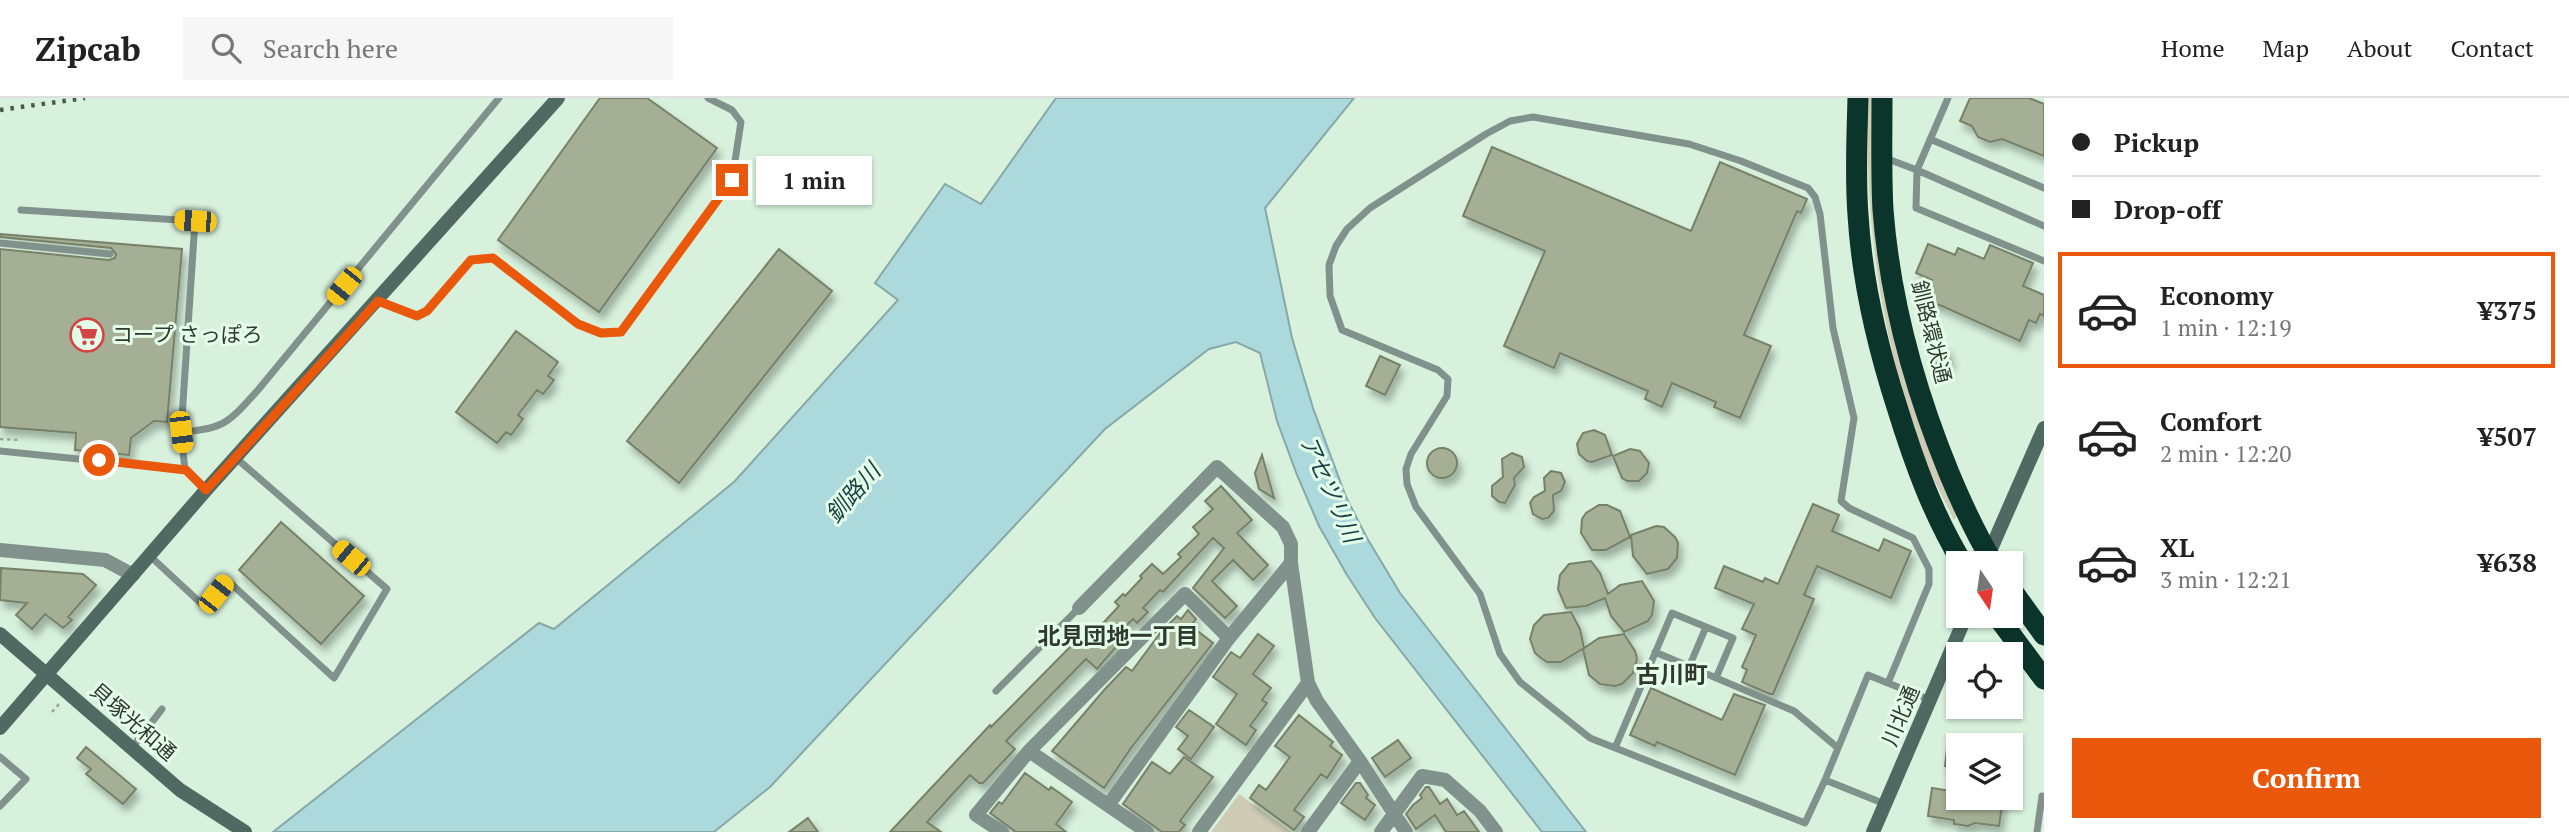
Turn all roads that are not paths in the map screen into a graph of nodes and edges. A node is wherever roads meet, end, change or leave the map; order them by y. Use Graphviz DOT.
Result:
graph roads {
  1 [pos="499,98"];
  2 [pos="558,98"];
  3 [pos="708,98"];
  4 [pos="1858,98"];
  5 [pos="1882,98"];
  6 [pos="1948,98"];
  7 [pos="1930,139"];
  8 [pos="1882,156"];
  9 [pos="1917,170"];
  10 [pos="2044,188"];
  11 [pos="21,210"];
  12 [pos="2044,226"];
  13 [pos="0,243"];
  14 [pos="110,254"];
  15 [pos="2044,261"];
  16 [pos="378,301"];
  17 [pos="2044,428"];
  18 [pos="181,432"];
  19 [pos="0,451"];
  20 [pos="236,458"];
  21 [pos="185,470"];
  22 [pos="206,490"];
  23 [pos="0,550"];
  24 [pos="1956,551"];
  25 [pos="1985,551"];
  26 [pos="1993,551"];
  27 [pos="150,555"];
  28 [pos="1291,564"];
  29 [pos="133,575"];
  30 [pos="2023,606"];
  31 [pos="1079,608"];
  32 [pos="1706,627"];
  33 [pos="1961,628"];
  34 [pos="2006,628"];
  35 [pos="0,634"];
  36 [pos="2044,635"];
  37 [pos="1229,638"];
  38 [pos="1655,652"];
  39 [pos="1689,667"];
  40 [pos="47,675"];
  41 [pos="1716,678"];
  42 [pos="2044,679"];
  43 [pos="1308,683"];
  44 [pos="1888,683"];
  45 [pos="996,691"];
  46 [pos="1930,700"];
  47 [pos="162,709"];
  48 [pos="0,728"];
  49 [pos="1615,748"];
  50 [pos="1838,748"];
  51 [pos="131,749"];
  52 [pos="1029,751"];
  53 [pos="0,757"];
  54 [pos="1360,761"];
  55 [pos="1825,780"];
  56 [pos="2042,796"];
  57 [pos="1109,804"];
  58 [pos="1886,804"];
  59 [pos="0,806"];
  60 [pos="1393,813"];
  61 [pos="992,829"];
  62 [pos="245,832"];
  63 [pos="1147,832"];
  64 [pos="1199,832"];
  65 [pos="1308,832"];
  66 [pos="1381,832"];
  67 [pos="1406,832"];
  68 [pos="1496,832"];
  69 [pos="1874,832"];
  70 [pos="2037,832"];
  1 -- 18 [label="lane"];
  2 -- 16 [label="street"];
  3 -- 16 [label="lane"];
  4 -- 24 [label="highway"];
  5 -- 8 [label="highway, 釧路環状通"];
  6 -- 7 [label="lane"];
  7 -- 9 [label="lane"];
  7 -- 10 [label="lane"];
  8 -- 9 [label="lane"];
  8 -- 25 [label="highway, 釧路環状通"];
  9 -- 12 [label="lane"];
  9 -- 15 [label="lane"];
  11 -- 18 [label="lane"];
  13 -- 14 [label="lane"];
  16 -- 20 [label="street"];
  17 -- 26 [label="street"];
  18 -- 21 [label="lane"];
  19 -- 21 [label="lane"];
  20 -- 22 [label="street"];
  20 -- 27 [label="lane"];
  21 -- 22 [label="lane"];
  22 -- 27 [label="street"];
  23 -- 29 [label="street"];
  27 -- 29 [label="street"];
  28 -- 31 [label="street"];
  28 -- 37 [label="street"];
  28 -- 43 [label="street"];
  29 -- 40 [label="street"];
  30 -- 36 [label="highway"];
  31 -- 45 [label="lane"];
  32 -- 38 [label="lane"];
  32 -- 39 [label="lane"];
  32 -- 41 [label="lane"];
  33 -- 46 [label="street, 川北通"];
  34 -- 42 [label="highway"];
  35 -- 40 [label="street, 貝塚光和通"];
  37 -- 52 [label="street"];
  37 -- 57 [label="street"];
  38 -- 39 [label="lane"];
  38 -- 49 [label="lane"];
  39 -- 41 [label="lane"];
  40 -- 48 [label="street"];
  40 -- 51 [label="street, 貝塚光和通"];
  41 -- 50 [label="lane"];
  43 -- 54 [label="street"];
  43 -- 64 [label="street"];
  44 -- 46 [label="lane"];
  44 -- 49 [label="lane"];
  44 -- 50 [label="lane"];
  46 -- 58 [label="street, 川北通"];
  47 -- 51 [label="lane"];
  49 -- 55 [label="lane"];
  50 -- 55 [label="lane"];
  51 -- 62 [label="street, 貝塚光和通"];
  52 -- 57 [label="street"];
  52 -- 61 [label="street"];
  53 -- 59 [label="lane"];
  54 -- 60 [label="street"];
  54 -- 65 [label="street"];
  55 -- 58 [label="lane"];
  56 -- 70 [label="lane"];
  57 -- 63 [label="street"];
  58 -- 69 [label="street, 川北通"];
  60 -- 66 [label="street"];
  60 -- 67 [label="street"];
  60 -- 68 [label="street"];
}
